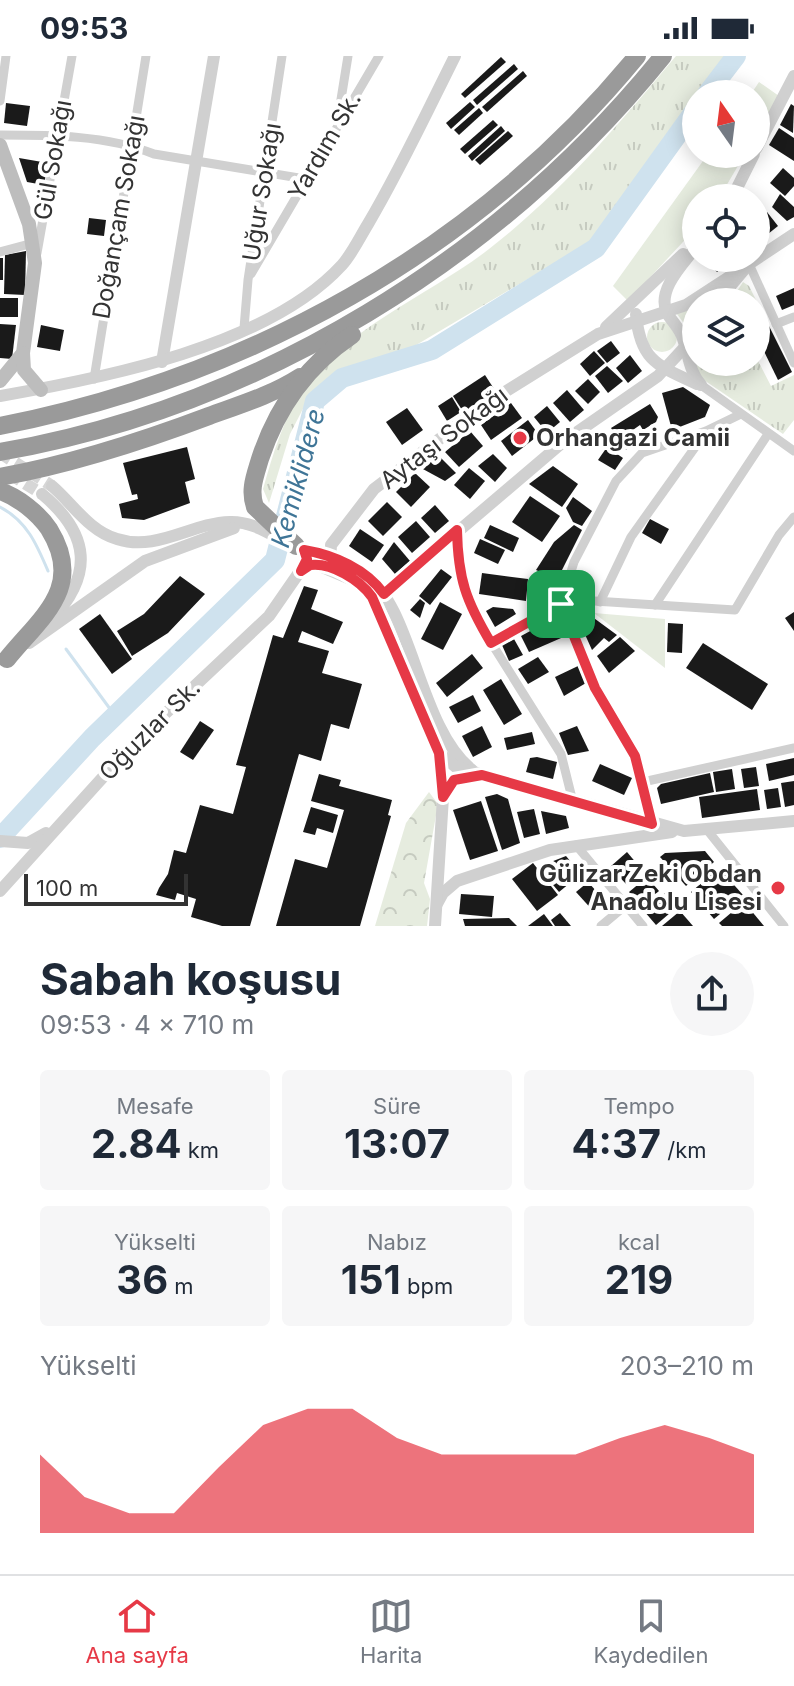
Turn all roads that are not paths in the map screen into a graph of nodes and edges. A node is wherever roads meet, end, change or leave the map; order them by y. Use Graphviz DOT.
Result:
graph roads {
  1 [pos="6,56"];
  2 [pos="72,56"];
  3 [pos="146,56"];
  4 [pos="214,56"];
  5 [pos="282,56"];
  6 [pos="348,56"];
  7 [pos="379,56"];
  8 [pos="455,56"];
  9 [pos="637,56"];
  10 [pos="663,56"];
  11 [pos="794,76"];
  12 [pos="0,101"];
  13 [pos="338,121"];
  14 [pos="770,123"];
  15 [pos="0,135"];
  16 [pos="57,136"];
  17 [pos="0,145"];
  18 [pos="131,145"];
  19 [pos="198,162"];
  20 [pos="265,170"];
  21 [pos="305,179"];
  22 [pos="492,225"];
  23 [pos="794,234"];
  24 [pos="33,243"];
  25 [pos="770,250"];
  26 [pos="0,252"];
  27 [pos="682,255"];
  28 [pos="35,263"];
  29 [pos="682,267"];
  30 [pos="737,272"];
  31 [pos="742,272"];
  32 [pos="753,272"];
  33 [pos="248,280"];
  34 [pos="729,288"];
  35 [pos="644,292"];
  36 [pos="667,312"];
  37 [pos="794,317"];
  38 [pos="637,321"];
  39 [pos="776,324"];
  40 [pos="244,328"];
  41 [pos="598,334"];
  42 [pos="682,336"];
  43 [pos="682,351"];
  44 [pos="23,353"];
  45 [pos="162,362"];
  46 [pos="794,363"];
  47 [pos="315,366"];
  48 [pos="665,369"];
  49 [pos="694,376"];
  50 [pos="94,379"];
  51 [pos="0,381"];
  52 [pos="701,385"];
  53 [pos="41,390"];
  54 [pos="0,396"];
  55 [pos="79,410"];
  56 [pos="741,414"];
  57 [pos="0,418"];
  58 [pos="0,426"];
  59 [pos="706,431"];
  60 [pos="768,434"];
  61 [pos="794,451"];
  62 [pos="0,452"];
  63 [pos="0,477"];
  64 [pos="0,491"];
  65 [pos="794,517"];
  66 [pos="259,521"];
  67 [pos="457,530"];
  68 [pos="300,548"];
  69 [pos="330,550"];
  70 [pos="301,571"];
  71 [pos="337,571"];
  72 [pos="379,598"];
  73 [pos="562,602"];
  74 [pos="600,602"];
  75 [pos="655,605"];
  76 [pos="491,643"];
  77 [pos="26,645"];
  78 [pos="4,661"];
  79 [pos="794,748"];
  80 [pos="439,753"];
  81 [pos="482,775"];
  82 [pos="643,782"];
  83 [pos="89,792"];
  84 [pos="443,797"];
  85 [pos="572,798"];
  86 [pos="613,811"];
  87 [pos="794,821"];
  88 [pos="652,824"];
  89 [pos="684,831"];
  90 [pos="708,831"];
  91 [pos="0,841"];
  92 [pos="608,841"];
  93 [pos="576,845"];
  94 [pos="439,856"];
  95 [pos="477,873"];
  96 [pos="0,891"];
  97 [pos="437,904"];
  98 [pos="626,905"];
  99 [pos="435,926"];
  100 [pos="443,926"];
  101 [pos="601,926"];
  102 [pos="643,926"];
  103 [pos="784,926"];
  1 -- 12 [label="street"];
  2 -- 16 [label="street, Gül Sokağı"];
  3 -- 18 [label="street, Doğançam Sokağı"];
  4 -- 19 [label="street"];
  5 -- 20 [label="street, Uğur Sokağı"];
  6 -- 13 [label="street"];
  7 -- 13 [label="street, Yardım Sk."];
  8 -- 40 [label="street"];
  9 -- 55 [label="highway"];
  10 -- 22 [label="highway"];
  11 -- 14 [label="street"];
  13 -- 21 [label="street, Yardım Sk."];
  15 -- 16 [label="street"];
  16 -- 18 [label="street"];
  16 -- 28 [label="street, Gül Sokağı"];
  17 -- 24 [label="main road"];
  18 -- 19 [label="street"];
  18 -- 50 [label="street, Doğançam Sokağı"];
  19 -- 20 [label="street"];
  19 -- 45 [label="street"];
  20 -- 21 [label="street"];
  20 -- 33 [label="street, Uğur Sokağı"];
  21 -- 33 [label="street, Yardım Sk."];
  22 -- 47 [label="highway"];
  22 -- 62 [label="highway"];
  23 -- 25 [label="street"];
  24 -- 26 [label="street"];
  24 -- 28 [label="main road"];
  27 -- 35 [label="street"];
  28 -- 44 [label="main road"];
  29 -- 36 [label="street"];
  30 -- 36 [label="street"];
  31 -- 34 [label="street"];
  32 -- 39 [label="street"];
  33 -- 40 [label="street, Uğur Sokağı"];
  35 -- 38 [label="street"];
  35 -- 41 [label="street"];
  36 -- 38 [label="street"];
  36 -- 42 [label="street"];
  37 -- 39 [label="street"];
  38 -- 41 [label="street"];
  38 -- 48 [label="street"];
  39 -- 46 [label="street"];
  40 -- 45 [label="street"];
  41 -- 69 [label="street, Aytaşı Sokağı"];
  43 -- 48 [label="street"];
  44 -- 51 [label="main road"];
  44 -- 53 [label="main road"];
  45 -- 50 [label="street"];
  47 -- 63 [label="highway"];
  47 -- 66 [label="highway"];
  48 -- 52 [label="street"];
  48 -- 67 [label="street"];
  49 -- 52 [label="street"];
  50 -- 53 [label="street"];
  52 -- 56 [label="street"];
  53 -- 54 [label="street"];
  55 -- 57 [label="highway"];
  55 -- 58 [label="highway"];
  56 -- 59 [label="street"];
  56 -- 60 [label="street"];
  59 -- 73 [label="street"];
  59 -- 74 [label="street"];
  60 -- 61 [label="street"];
  60 -- 75 [label="street"];
  64 -- 78 [label="highway"];
  65 -- 75 [label="street"];
  66 -- 68 [label="highway"];
  66 -- 77 [label="street"];
  66 -- 77 [label="street"];
  67 -- 72 [label="street"];
  67 -- 76 [label="street"];
  68 -- 69 [label="street"];
  68 -- 70 [label="street"];
  69 -- 71 [label="street"];
  69 -- 72 [label="street"];
  70 -- 71 [label="street"];
  70 -- 83 [label="street, Oğuzlar Sk."];
  71 -- 72 [label="street"];
  72 -- 80 [label="street"];
  72 -- 81 [label="street"];
  73 -- 74 [label="street"];
  73 -- 76 [label="street"];
  73 -- 82 [label="street"];
  74 -- 75 [label="street"];
  76 -- 85 [label="street"];
  77 -- 78 [label="street"];
  79 -- 82 [label="street"];
  80 -- 81 [label="street"];
  80 -- 84 [label="street"];
  81 -- 84 [label="street"];
  81 -- 85 [label="street"];
  82 -- 88 [label="street"];
  83 -- 91 [label="street"];
  83 -- 96 [label="street, Oğuzlar Sk."];
  84 -- 94 [label="street"];
  85 -- 86 [label="street"];
  86 -- 88 [label="street"];
  86 -- 92 [label="street"];
  87 -- 90 [label="street"];
  88 -- 89 [label="street"];
  89 -- 90 [label="street"];
  89 -- 92 [label="street"];
  90 -- 103 [label="street"];
  92 -- 93 [label="street"];
  93 -- 95 [label="street"];
  93 -- 98 [label="street"];
  94 -- 95 [label="street"];
  94 -- 97 [label="street"];
  95 -- 97 [label="street"];
  97 -- 99 [label="street"];
  97 -- 100 [label="street"];
  98 -- 101 [label="street"];
  98 -- 102 [label="street"];
}
